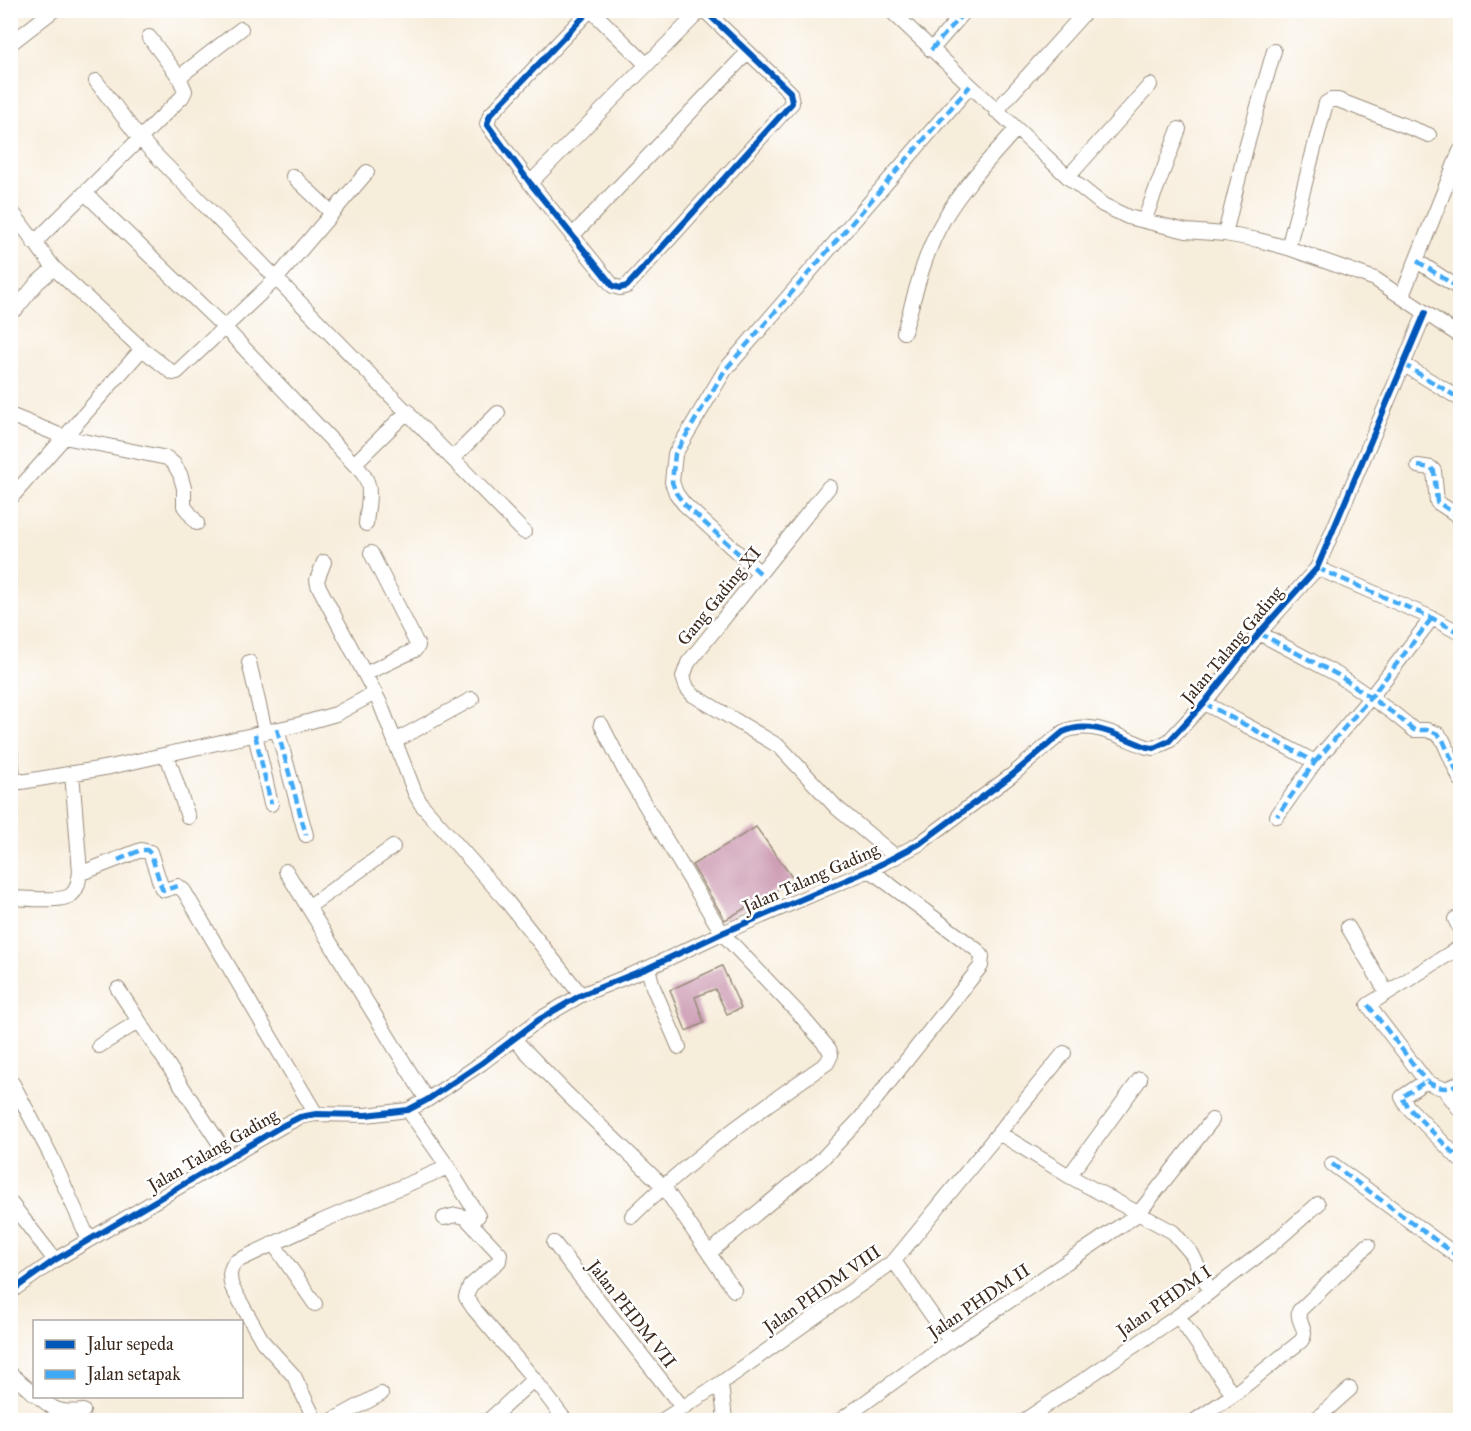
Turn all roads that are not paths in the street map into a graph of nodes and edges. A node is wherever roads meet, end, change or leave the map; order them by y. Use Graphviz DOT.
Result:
graph roads {
  1 [pos="54,10"];
  2 [pos="590,10"];
  3 [pos="702,10"];
  4 [pos="890,10"];
  5 [pos="966,10"];
  6 [pos="1087,10"];
  7 [pos="241,29"];
  8 [pos="149,37"];
  9 [pos="10,44"];
  10 [pos="931,50"];
  11 [pos="1274,51"];
  12 [pos="748,52"];
  13 [pos="647,65"];
  14 [pos="179,77"];
  15 [pos="96,81"];
  16 [pos="1150,85"];
  17 [pos="970,86"];
  18 [pos="996,111"];
  19 [pos="1016,129"];
  20 [pos="1179,129"];
  21 [pos="1429,135"];
  22 [pos="140,139"];
  23 [pos="1461,151"];
  24 [pos="367,172"];
  25 [pos="293,176"];
  26 [pos="1068,177"];
  27 [pos="530,183"];
  28 [pos="86,194"];
  29 [pos="10,209"];
  30 [pos="332,213"];
  31 [pos="1144,221"];
  32 [pos="1225,234"];
  33 [pos="572,236"];
  34 [pos="34,243"];
  35 [pos="1288,248"];
  36 [pos="1417,261"];
  37 [pos="54,268"];
  38 [pos="277,278"];
  39 [pos="1461,289"];
  40 [pos="1402,296"];
  41 [pos="16,309"];
  42 [pos="1425,313"];
  43 [pos="224,327"];
  44 [pos="904,332"];
  45 [pos="1461,336"];
  46 [pos="142,349"];
  47 [pos="1403,364"];
  48 [pos="1461,399"];
  49 [pos="408,411"];
  50 [pos="498,413"];
  51 [pos="10,415"];
  52 [pos="64,437"];
  53 [pos="453,458"];
  54 [pos="354,464"];
  55 [pos="1418,466"];
  56 [pos="829,487"];
  57 [pos="10,499"];
  58 [pos="1461,517"];
  59 [pos="197,524"];
  60 [pos="366,524"];
  61 [pos="524,532"];
  62 [pos="371,553"];
  63 [pos="324,562"];
  64 [pos="1317,568"];
  65 [pos="760,573"];
  66 [pos="1432,618"];
  67 [pos="1259,633"];
  68 [pos="1461,633"];
  69 [pos="249,662"];
  70 [pos="365,674"];
  71 [pos="375,693"];
  72 [pos="1371,697"];
  73 [pos="472,699"];
  74 [pos="1204,704"];
  75 [pos="601,724"];
  76 [pos="266,731"];
  77 [pos="395,741"];
  78 [pos="10,748"];
  79 [pos="167,755"];
  80 [pos="1315,762"];
  81 [pos="72,773"];
  82 [pos="1461,779"];
  83 [pos="272,804"];
  84 [pos="1277,816"];
  85 [pos="188,817"];
  86 [pos="306,835"];
  87 [pos="393,847"];
  88 [pos="896,857"];
  89 [pos="870,870"];
  90 [pos="286,871"];
  91 [pos="80,872"];
  92 [pos="10,898"];
  93 [pos="308,907"];
  94 [pos="1348,927"];
  95 [pos="722,933"];
  96 [pos="1461,947"];
  97 [pos="648,968"];
  98 [pos="118,989"];
  99 [pos="1387,993"];
  100 [pos="581,995"];
  101 [pos="139,1021"];
  102 [pos="513,1038"];
  103 [pos="99,1046"];
  104 [pos="678,1047"];
  105 [pos="1064,1053"];
  106 [pos="1140,1080"];
  107 [pos="1426,1081"];
  108 [pos="1461,1082"];
  109 [pos="13,1084"];
  110 [pos="1444,1089"];
  111 [pos="427,1100"];
  112 [pos="408,1110"];
  113 [pos="1461,1110"];
  114 [pos="316,1114"];
  115 [pos="1212,1120"];
  116 [pos="999,1132"];
  117 [pos="229,1158"];
  118 [pos="1461,1160"];
  119 [pos="1332,1164"];
  120 [pos="448,1167"];
  121 [pos="1069,1176"];
  122 [pos="663,1186"];
  123 [pos="10,1202"];
  124 [pos="1318,1204"];
  125 [pos="1138,1214"];
  126 [pos="478,1216"];
  127 [pos="632,1216"];
  128 [pos="444,1218"];
  129 [pos="89,1240"];
  130 [pos="273,1243"];
  131 [pos="555,1243"];
  132 [pos="1368,1245"];
  133 [pos="709,1254"];
  134 [pos="1461,1258"];
  135 [pos="55,1260"];
  136 [pos="894,1261"];
  137 [pos="734,1290"];
  138 [pos="11,1291"];
  139 [pos="1210,1291"];
  140 [pos="315,1304"];
  141 [pos="1178,1316"];
  142 [pos="950,1341"];
  143 [pos="10,1372"];
  144 [pos="534,1379"];
  145 [pos="721,1383"];
  146 [pos="1350,1389"];
  147 [pos="33,1393"];
  148 [pos="381,1394"];
  149 [pos="1233,1395"];
  150 [pos="40,1398"];
  151 [pos="682,1407"];
  152 [pos="83,1411"];
  153 [pos="315,1420"];
  154 [pos="333,1420"];
  155 [pos="489,1420"];
  156 [pos="565,1420"];
  157 [pos="663,1420"];
  158 [pos="725,1420"];
  159 [pos="841,1420"];
  160 [pos="1025,1420"];
  161 [pos="1196,1420"];
  162 [pos="1315,1420"];
  1 -- 9 [label="street"];
  2 -- 13 [label="street"];
  2 -- 27 [label="street"];
  3 -- 12 [label="street"];
  3 -- 13 [label="street"];
  4 -- 10 [label="street"];
  5 -- 10 [label="street"];
  6 -- 18 [label="street"];
  7 -- 14 [label="street"];
  8 -- 14 [label="street"];
  10 -- 17 [label="street"];
  11 -- 32 [label="street"];
  12 -- 33 [label="street"];
  12 -- 33 [label="street"];
  13 -- 27 [label="street"];
  14 -- 22 [label="street"];
  15 -- 22 [label="street"];
  16 -- 26 [label="street"];
  17 -- 18 [label="street"];
  17 -- 65 [label="street"];
  18 -- 19 [label="street"];
  19 -- 26 [label="street"];
  19 -- 44 [label="street"];
  20 -- 31 [label="street"];
  21 -- 35 [label="street"];
  22 -- 28 [label="street"];
  22 -- 38 [label="street"];
  23 -- 36 [label="street"];
  24 -- 30 [label="street"];
  25 -- 30 [label="street"];
  26 -- 31 [label="street"];
  27 -- 33 [label="street"];
  28 -- 34 [label="street"];
  28 -- 43 [label="street"];
  29 -- 34 [label="street"];
  30 -- 38 [label="street"];
  31 -- 32 [label="street"];
  32 -- 35 [label="street"];
  34 -- 37 [label="street"];
  35 -- 40 [label="street"];
  36 -- 39 [label="street"];
  36 -- 40 [label="street"];
  37 -- 41 [label="street"];
  37 -- 46 [label="street"];
  38 -- 43 [label="street"];
  38 -- 49 [label="street"];
  40 -- 42 [label="street"];
  42 -- 45 [label="street"];
  42 -- 47 [label="street, Jalan Talang Gading"];
  43 -- 46 [label="street"];
  43 -- 54 [label="street"];
  46 -- 52 [label="street"];
  47 -- 48 [label="street"];
  47 -- 64 [label="street, Jalan Talang Gading"];
  49 -- 53 [label="street"];
  49 -- 54 [label="street"];
  50 -- 53 [label="street"];
  51 -- 52 [label="street"];
  52 -- 57 [label="street"];
  52 -- 59 [label="street"];
  53 -- 61 [label="street"];
  54 -- 60 [label="street"];
  55 -- 58 [label="street"];
  56 -- 65 [label="street, Gang Gading XI"];
  62 -- 70 [label="street"];
  63 -- 70 [label="street"];
  64 -- 66 [label="street"];
  64 -- 67 [label="street, Jalan Talang Gading"];
  65 -- 88 [label="street, Gang Gading XI"];
  66 -- 68 [label="street"];
  66 -- 72 [label="street"];
  67 -- 72 [label="street"];
  67 -- 74 [label="street, Jalan Talang Gading"];
  69 -- 76 [label="street"];
  70 -- 71 [label="street"];
  71 -- 76 [label="street"];
  71 -- 77 [label="street"];
  72 -- 80 [label="street"];
  72 -- 82 [label="street"];
  73 -- 77 [label="street"];
  74 -- 80 [label="street"];
  74 -- 88 [label="street, Jalan Talang Gading"];
  75 -- 95 [label="street"];
  76 -- 79 [label="street"];
  76 -- 83 [label="street"];
  76 -- 86 [label="street"];
  77 -- 100 [label="street"];
  78 -- 81 [label="street"];
  79 -- 81 [label="street"];
  79 -- 85 [label="street"];
  80 -- 84 [label="street"];
  81 -- 91 [label="street"];
  87 -- 93 [label="street"];
  88 -- 89 [label="street, Jalan Talang Gading"];
  89 -- 95 [label="street, Jalan Talang Gading"];
  89 -- 133 [label="street"];
  90 -- 93 [label="street"];
  91 -- 92 [label="street"];
  91 -- 114 [label="street"];
  93 -- 111 [label="street"];
  94 -- 99 [label="street"];
  95 -- 97 [label="street, Jalan Talang Gading"];
  95 -- 122 [label="street"];
  96 -- 99 [label="street"];
  97 -- 100 [label="street, Jalan Talang Gading"];
  97 -- 104 [label="street"];
  98 -- 101 [label="street"];
  99 -- 107 [label="street"];
  100 -- 102 [label="street, Jalan Talang Gading"];
  101 -- 103 [label="street"];
  101 -- 117 [label="street"];
  102 -- 111 [label="street, Jalan Talang Gading"];
  102 -- 122 [label="street"];
  105 -- 116 [label="street, Jalan PHDM VIII"];
  106 -- 121 [label="street"];
  107 -- 110 [label="street"];
  107 -- 118 [label="street"];
  108 -- 110 [label="street"];
  109 -- 129 [label="street"];
  110 -- 113 [label="street"];
  111 -- 112 [label="street, Jalan Talang Gading"];
  112 -- 114 [label="street, Jalan Talang Gading"];
  112 -- 120 [label="street"];
  114 -- 117 [label="street, Jalan Talang Gading"];
  115 -- 125 [label="street, Jalan PHDM II"];
  116 -- 121 [label="street"];
  116 -- 136 [label="street, Jalan PHDM VIII"];
  117 -- 129 [label="street, Jalan Talang Gading"];
  119 -- 134 [label="street"];
  120 -- 126 [label="street"];
  120 -- 130 [label="street"];
  121 -- 125 [label="street"];
  122 -- 127 [label="street"];
  122 -- 133 [label="street"];
  123 -- 135 [label="street"];
  124 -- 139 [label="street, Jalan PHDM I"];
  125 -- 139 [label="street"];
  125 -- 142 [label="street, Jalan PHDM II"];
  128 -- 144 [label="street"];
  129 -- 135 [label="street, Jalan Talang Gading"];
  130 -- 140 [label="street"];
  130 -- 153 [label="street"];
  131 -- 151 [label="street, Jalan PHDM VII"];
  132 -- 149 [label="street"];
  133 -- 137 [label="street"];
  135 -- 138 [label="street, Jalan Talang Gading"];
  136 -- 142 [label="street"];
  136 -- 145 [label="street, Jalan PHDM VIII"];
  139 -- 141 [label="street, Jalan PHDM I"];
  141 -- 149 [label="street"];
  141 -- 160 [label="street, Jalan PHDM I"];
  142 -- 159 [label="street, Jalan PHDM II"];
  143 -- 147 [label="street"];
  144 -- 155 [label="street"];
  144 -- 156 [label="street"];
  145 -- 151 [label="street, Jalan PHDM VIII"];
  145 -- 158 [label="street"];
  146 -- 162 [label="street"];
  148 -- 154 [label="street"];
  149 -- 161 [label="street"];
  150 -- 152 [label="street"];
  151 -- 157 [label="street, Jalan PHDM VIII"];
}
